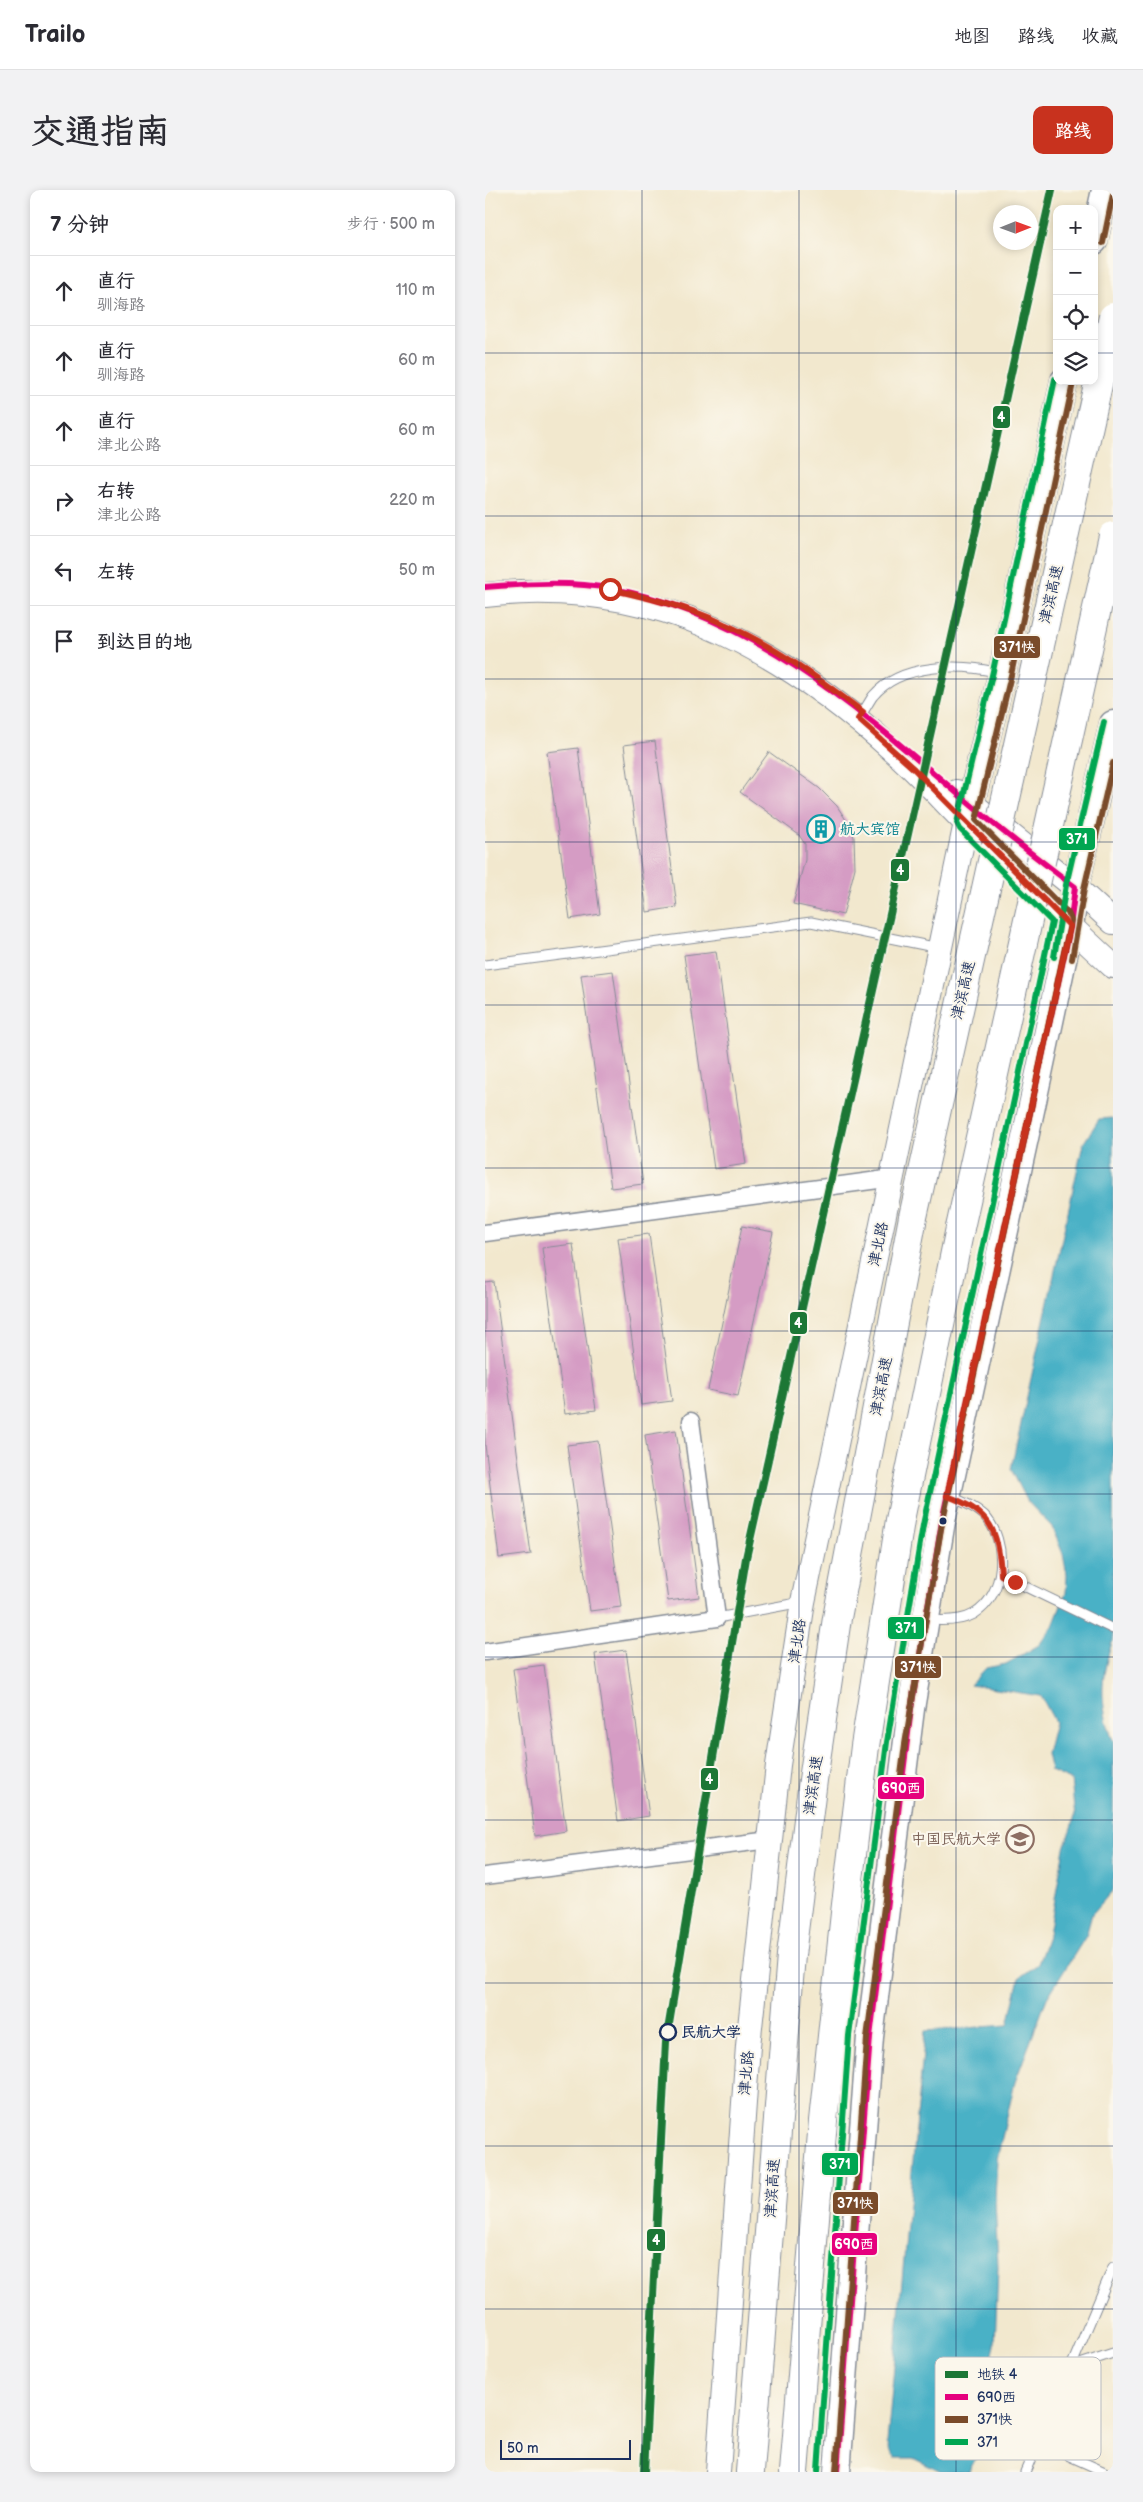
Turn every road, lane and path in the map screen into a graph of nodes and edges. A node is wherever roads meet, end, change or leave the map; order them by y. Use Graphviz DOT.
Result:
graph roads {
  1 [pos="1105,190"];
  2 [pos="1098,222"];
  3 [pos="1113,317"];
  4 [pos="1063,385"];
  5 [pos="1113,536"];
  6 [pos="485,587"];
  7 [pos="485,595"];
  8 [pos="1002,673"];
  9 [pos="861,716"];
  10 [pos="1113,724"];
  11 [pos="968,814"];
  12 [pos="1075,888"];
  13 [pos="1113,922"];
  14 [pos="1066,923"];
  15 [pos="941,948"];
  16 [pos="485,965"];
  17 [pos="1113,966"];
  18 [pos="893,1178"];
  19 [pos="485,1233"];
  20 [pos="691,1420"];
  21 [pos="947,1496"];
  22 [pos="1001,1575"];
  23 [pos="803,1602"];
  24 [pos="717,1618"];
  25 [pos="925,1620"];
  26 [pos="1113,1629"];
  27 [pos="485,1652"];
  28 [pos="770,1840"];
  29 [pos="485,1876"];
  30 [pos="1113,2267"];
  31 [pos="1113,2353"];
  32 [pos="1075,2357"];
  33 [pos="1100,2357"];
  34 [pos="1030,2460"];
  35 [pos="1078,2460"];
  36 [pos="718,2472"];
  37 [pos="751,2472"];
  38 [pos="794,2472"];
  39 [pos="827,2472"];
  40 [pos="837,2472"];
  41 [pos="1025,2472"];
  42 [pos="1105,2472"];
  1 -- 2 [label="main road"];
  3 -- 37 [label="highway, 津滨高速, bridge"];
  4 -- 8 [label="main road"];
  5 -- 38 [label="highway, bridge"];
  6 -- 9 [label="street"];
  7 -- 9 [label="street"];
  8 -- 9 [label="lane"];
  8 -- 11 [label="main road"];
  9 -- 11 [label="street"];
  10 -- 12 [label="main road"];
  11 -- 12 [label="street"];
  11 -- 14 [label="street"];
  11 -- 15 [label="street, 津北路"];
  12 -- 13 [label="street"];
  12 -- 14 [label="main road"];
  14 -- 17 [label="street"];
  14 -- 21 [label="main road"];
  14 -- 39 [label="main road"];
  15 -- 16 [label="lane"];
  15 -- 18 [label="street, 津北路"];
  18 -- 19 [label="street"];
  18 -- 23 [label="street, 津北路"];
  20 -- 24 [label="street"];
  21 -- 22 [label="lane"];
  21 -- 25 [label="main road"];
  22 -- 25 [label="lane"];
  22 -- 26 [label="lane"];
  23 -- 24 [label="lane"];
  23 -- 28 [label="street, 津北路"];
  24 -- 27 [label="street"];
  25 -- 40 [label="main road"];
  28 -- 29 [label="street"];
  28 -- 36 [label="street, 津北路"];
  30 -- 32 [label="lane"];
  31 -- 33 [label="lane"];
  34 -- 41 [label="lane"];
  35 -- 42 [label="lane"];
}
